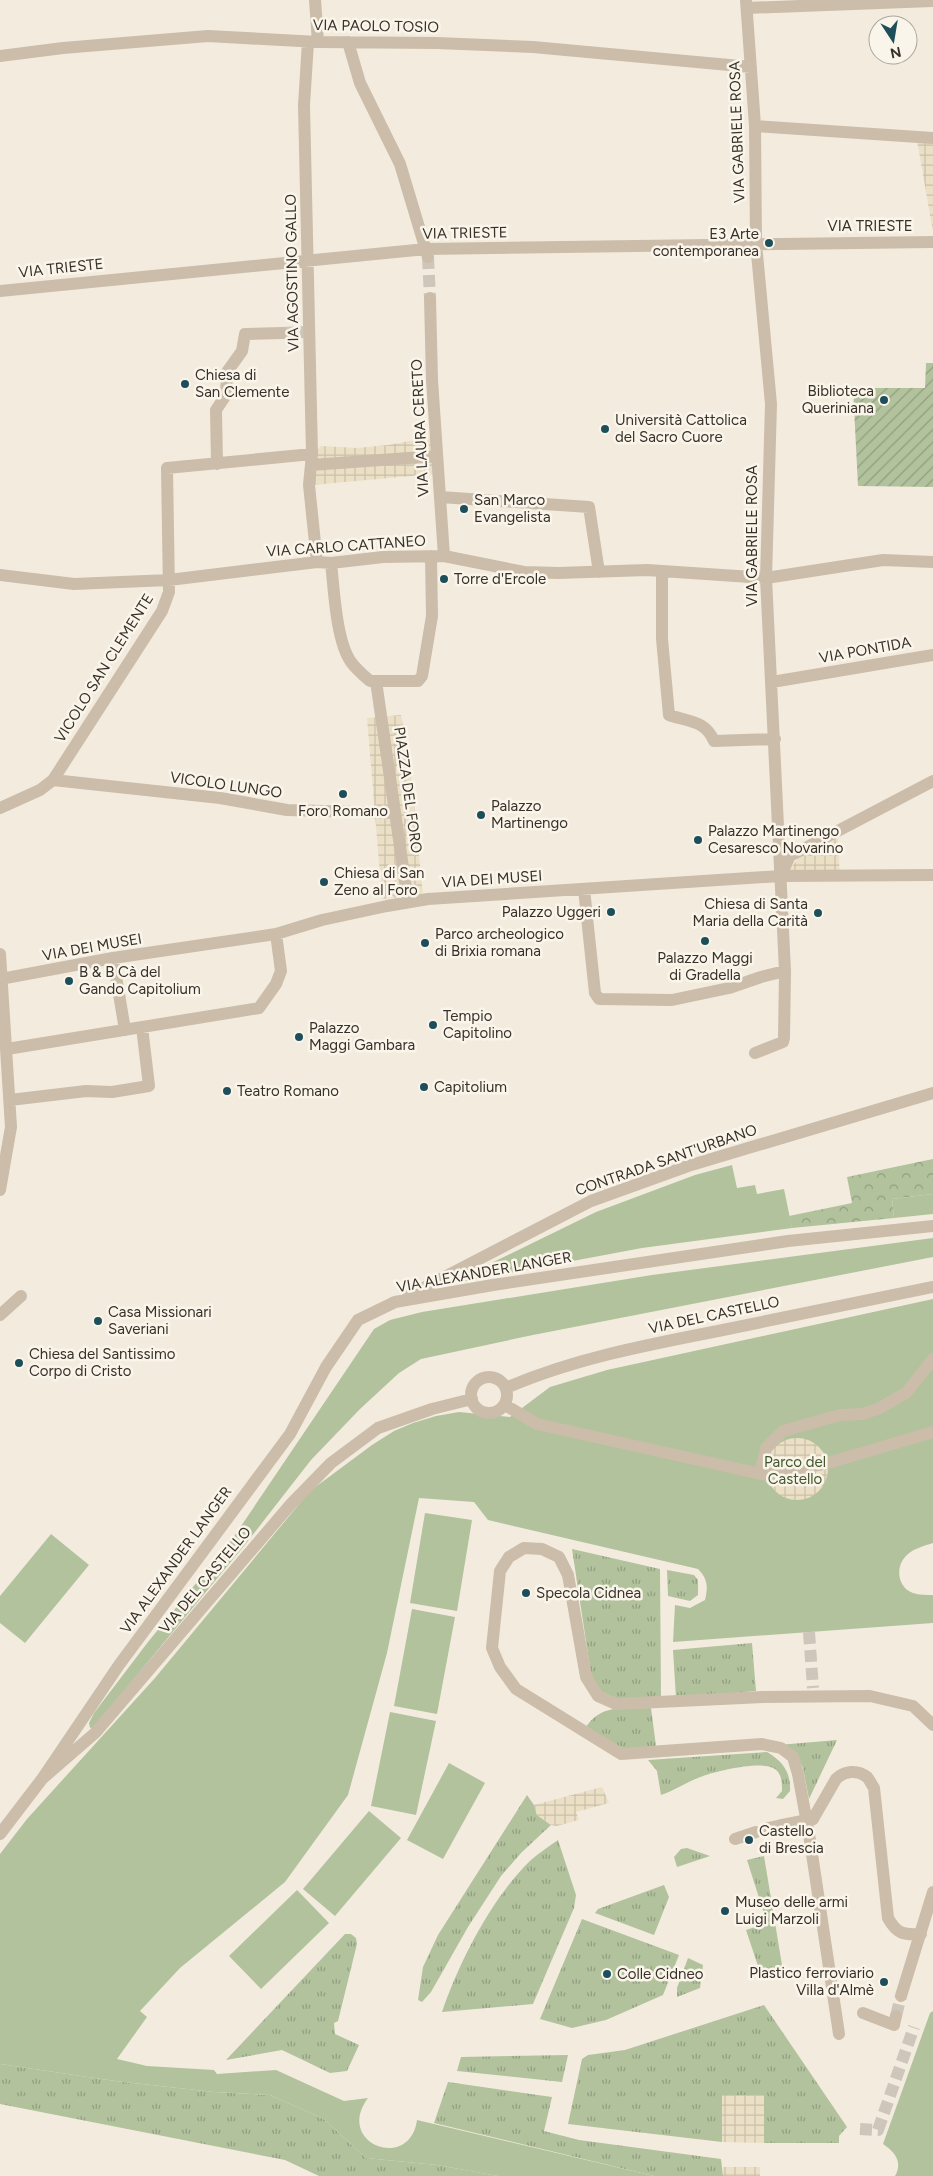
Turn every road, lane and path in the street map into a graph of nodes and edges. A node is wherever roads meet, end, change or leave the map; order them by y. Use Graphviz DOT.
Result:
graph roads {
  1 [pos="315,0"];
  2 [pos="933,1"];
  3 [pos="747,4"];
  4 [pos="313,42"];
  5 [pos="348,42"];
  6 [pos="0,56"];
  7 [pos="751,67"];
  8 [pos="755,126"];
  9 [pos="933,138"];
  10 [pos="933,242"];
  11 [pos="756,243"];
  12 [pos="427,253"];
  13 [pos="308,259"];
  14 [pos="0,291"];
  15 [pos="430,298"];
  16 [pos="282,333"];
  17 [pos="437,456"];
  18 [pos="312,460"];
  19 [pos="217,464"];
  20 [pos="440,497"];
  21 [pos="431,556"];
  22 [pos="444,556"];
  23 [pos="317,562"];
  24 [pos="933,562"];
  25 [pos="331,563"];
  26 [pos="599,572"];
  27 [pos="662,572"];
  28 [pos="0,575"];
  29 [pos="766,578"];
  30 [pos="169,586"];
  31 [pos="933,655"];
  32 [pos="376,681"];
  33 [pos="772,682"];
  34 [pos="775,739"];
  35 [pos="53,780"];
  36 [pos="933,781"];
  37 [pos="0,808"];
  38 [pos="395,813"];
  39 [pos="933,874"];
  40 [pos="781,876"];
  41 [pos="584,889"];
  42 [pos="408,902"];
  43 [pos="276,934"];
  44 [pos="0,954"];
  45 [pos="113,958"];
  46 [pos="785,971"];
  47 [pos="1,979"];
  48 [pos="143,1027"];
  49 [pos="125,1030"];
  50 [pos="7,1049"];
  51 [pos="754,1052"];
  52 [pos="933,1093"];
  53 [pos="10,1100"];
  54 [pos="0,1190"];
  55 [pos="933,1226"];
  56 [pos="933,1287"];
  57 [pos="21,1296"];
  58 [pos="395,1302"];
  59 [pos="0,1315"];
  60 [pos="933,1360"];
  61 [pos="506,1388"];
  62 [pos="472,1399"];
  63 [pos="505,1405"];
  64 [pos="933,1432"];
  65 [pos="760,1474"];
  66 [pos="933,1725"];
  67 [pos="42,1779"];
  68 [pos="0,1834"];
  69 [pos="735,1839"];
  70 [pos="933,1892"];
  71 [pos="921,1934"];
  72 [pos="902,1996"];
  73 [pos="863,2013"];
  74 [pos="896,2023"];
  75 [pos="839,2034"];
  1 -- 4 [label="street, VIA AGOSTINO GALLO"];
  2 -- 3 [label="street"];
  3 -- 7 [label="street, VIA GABRIELE ROSA"];
  4 -- 5 [label="street, VIA PAOLO TOSIO"];
  4 -- 6 [label="street, VIA PAOLO TOSIO"];
  4 -- 13 [label="street, VIA AGOSTINO GALLO"];
  5 -- 7 [label="street, VIA PAOLO TOSIO"];
  5 -- 12 [label="street"];
  7 -- 8 [label="street, VIA GABRIELE ROSA"];
  8 -- 9 [label="street"];
  8 -- 11 [label="street, VIA GABRIELE ROSA"];
  10 -- 11 [label="street, VIA TRIESTE"];
  11 -- 12 [label="street, VIA TRIESTE"];
  11 -- 29 [label="street, VIA GABRIELE ROSA"];
  12 -- 13 [label="street, VIA TRIESTE"];
  13 -- 14 [label="street, VIA TRIESTE"];
  13 -- 18 [label="street, VIA AGOSTINO GALLO"];
  15 -- 17 [label="street, VIA LAURA CERETO"];
  16 -- 19 [label="street"];
  17 -- 18 [label="street, VICOLO SAN CLEMENTE"];
  17 -- 20 [label="street, VIA LAURA CERETO"];
  18 -- 19 [label="street, VICOLO SAN CLEMENTE"];
  18 -- 23 [label="street, VIA AGOSTINO GALLO"];
  19 -- 30 [label="street, VICOLO SAN CLEMENTE"];
  20 -- 22 [label="street, VIA LAURA CERETO"];
  20 -- 26 [label="street"];
  21 -- 22 [label="street, VIA CARLO CATTANEO"];
  21 -- 25 [label="street, VIA CARLO CATTANEO"];
  21 -- 32 [label="street"];
  22 -- 26 [label="street, VIA CARLO CATTANEO"];
  23 -- 25 [label="street, VIA CARLO CATTANEO"];
  23 -- 30 [label="street, VIA CARLO CATTANEO"];
  24 -- 29 [label="street, VIA CARLO CATTANEO"];
  25 -- 32 [label="street"];
  26 -- 27 [label="street, VIA CARLO CATTANEO"];
  27 -- 29 [label="street, VIA CARLO CATTANEO"];
  27 -- 34 [label="street"];
  28 -- 30 [label="street, VIA CARLO CATTANEO"];
  29 -- 33 [label="street, VIA GABRIELE ROSA"];
  30 -- 35 [label="street, VICOLO SAN CLEMENTE"];
  31 -- 33 [label="street, VIA PONTIDA"];
  32 -- 38 [label="street, PIAZZA DEL FORO"];
  33 -- 34 [label="street, VIA GABRIELE ROSA"];
  34 -- 40 [label="street, VIA GABRIELE ROSA"];
  35 -- 37 [label="street, VICOLO SAN CLEMENTE"];
  35 -- 38 [label="street, VICOLO LUNGO"];
  36 -- 40 [label="street"];
  38 -- 42 [label="street, PIAZZA DEL FORO"];
  39 -- 40 [label="street, VIA DEI MUSEI"];
  40 -- 41 [label="street, VIA DEI MUSEI"];
  40 -- 46 [label="street, VIA GABRIELE ROSA"];
  41 -- 42 [label="street, VIA DEI MUSEI"];
  41 -- 46 [label="street"];
  42 -- 43 [label="street, VIA DEI MUSEI"];
  43 -- 45 [label="street, VIA DEI MUSEI"];
  43 -- 48 [label="street"];
  44 -- 47 [label="street"];
  45 -- 47 [label="street, VIA DEI MUSEI"];
  45 -- 49 [label="street"];
  46 -- 51 [label="street, VIA GABRIELE ROSA"];
  47 -- 50 [label="street"];
  48 -- 49 [label="street"];
  48 -- 53 [label="street"];
  49 -- 50 [label="street"];
  50 -- 53 [label="street"];
  52 -- 58 [label="street, CONTRADA SANT'URBANO"];
  53 -- 54 [label="street"];
  55 -- 58 [label="street, VIA ALEXANDER LANGER"];
  56 -- 61 [label="street, VIA DEL CASTELLO"];
  57 -- 59 [label="street"];
  58 -- 67 [label="street, VIA ALEXANDER LANGER"];
  60 -- 65 [label="street"];
  61 -- 62 [label="street"];
  61 -- 63 [label="street"];
  62 -- 63 [label="street"];
  62 -- 67 [label="street, VIA DEL CASTELLO"];
  63 -- 65 [label="street"];
  64 -- 65 [label="street"];
  66 -- 75 [label="street"];
  67 -- 68 [label="street, VIA DEL CASTELLO"];
  69 -- 71 [label="street, bridge"];
  70 -- 71 [label="street"];
  71 -- 72 [label="street"];
  73 -- 74 [label="street"];
}
